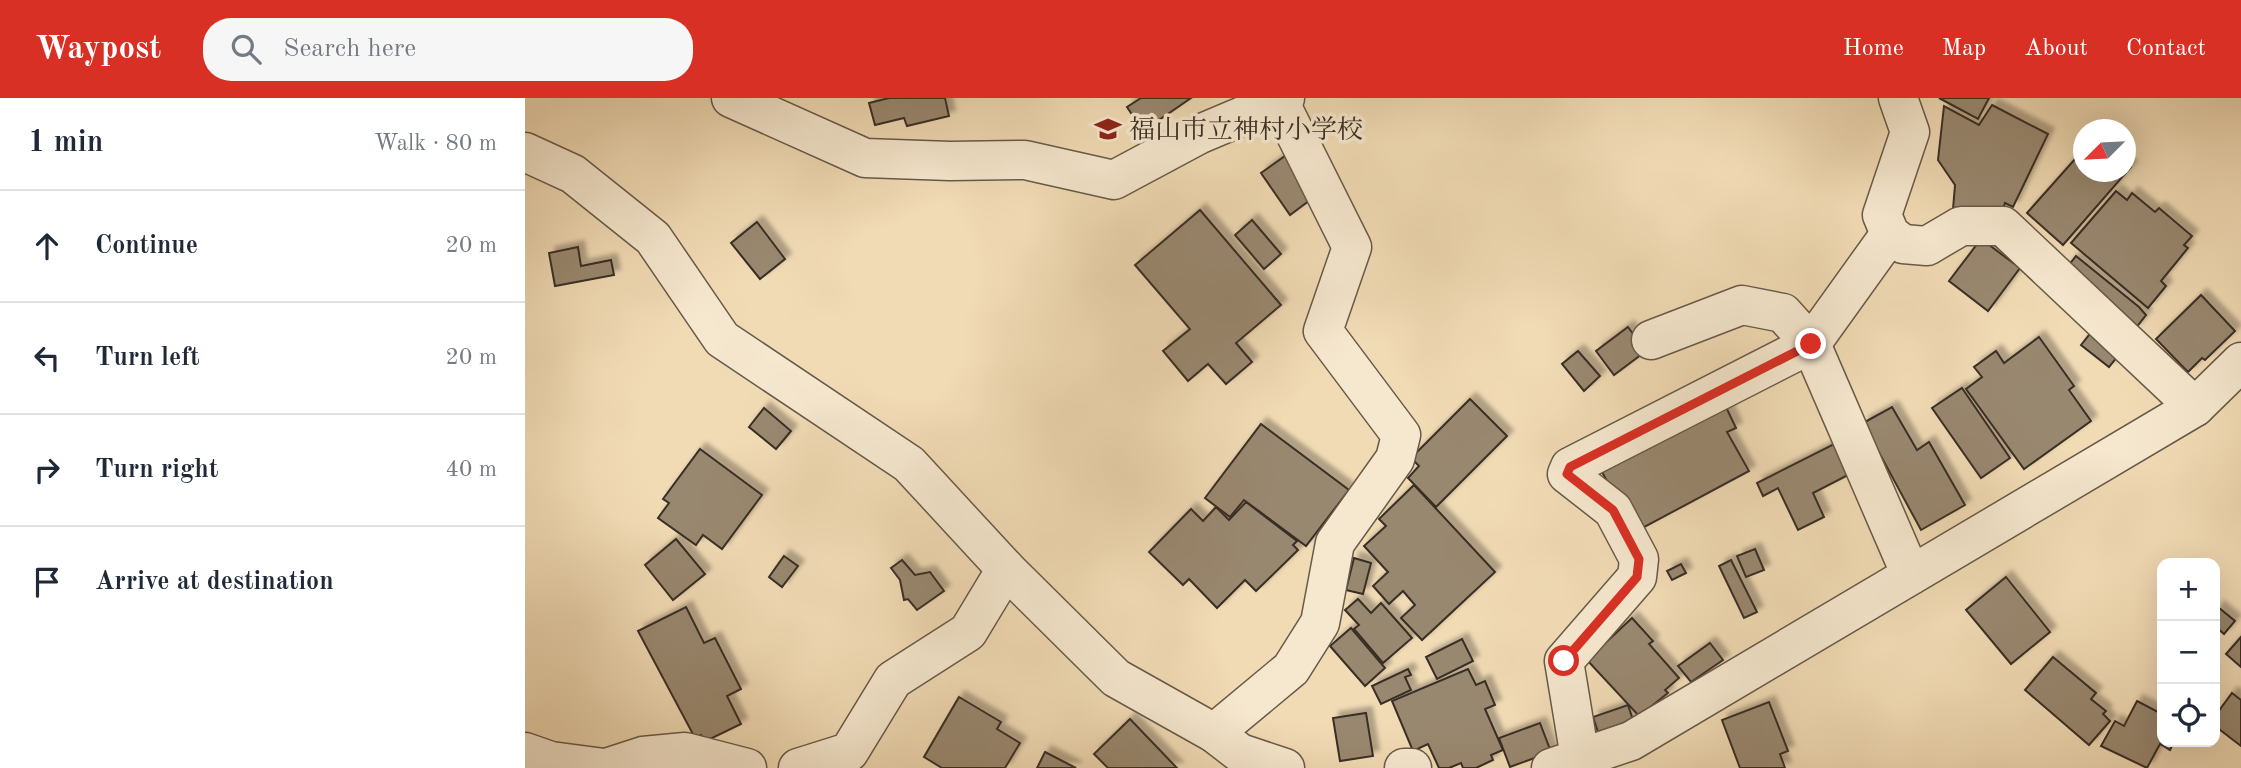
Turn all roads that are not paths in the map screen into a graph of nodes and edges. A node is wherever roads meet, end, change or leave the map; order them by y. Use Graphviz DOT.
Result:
graph roads {
  1 [pos="731,98"];
  2 [pos="1898,98"];
  3 [pos="1282,99"];
  4 [pos="525,152"];
  5 [pos="1890,234"];
  6 [pos="1651,340"];
  7 [pos="1811,344"];
  8 [pos="2241,362"];
  9 [pos="2195,407"];
  10 [pos="1006,569"];
  11 [pos="1911,575"];
  12 [pos="1227,751"];
  13 [pos="525,752"];
  14 [pos="850,760"];
  15 [pos="1566,763"];
  16 [pos="605,768"];
  17 [pos="747,768"];
  18 [pos="798,768"];
  19 [pos="1285,768"];
  20 [pos="1404,768"];
  21 [pos="1412,768"];
  1 -- 3 [label="street"];
  2 -- 5 [label="street"];
  3 -- 12 [label="street"];
  4 -- 10 [label="street"];
  5 -- 7 [label="street"];
  5 -- 9 [label="street"];
  6 -- 7 [label="street"];
  7 -- 11 [label="street"];
  7 -- 15 [label="street"];
  8 -- 9 [label="street"];
  9 -- 11 [label="street"];
  10 -- 12 [label="street"];
  10 -- 14 [label="street"];
  11 -- 15 [label="street"];
  12 -- 19 [label="street"];
  13 -- 16 [label="street"];
  14 -- 18 [label="street"];
  16 -- 17 [label="street"];
  20 -- 21 [label="street"];
}
